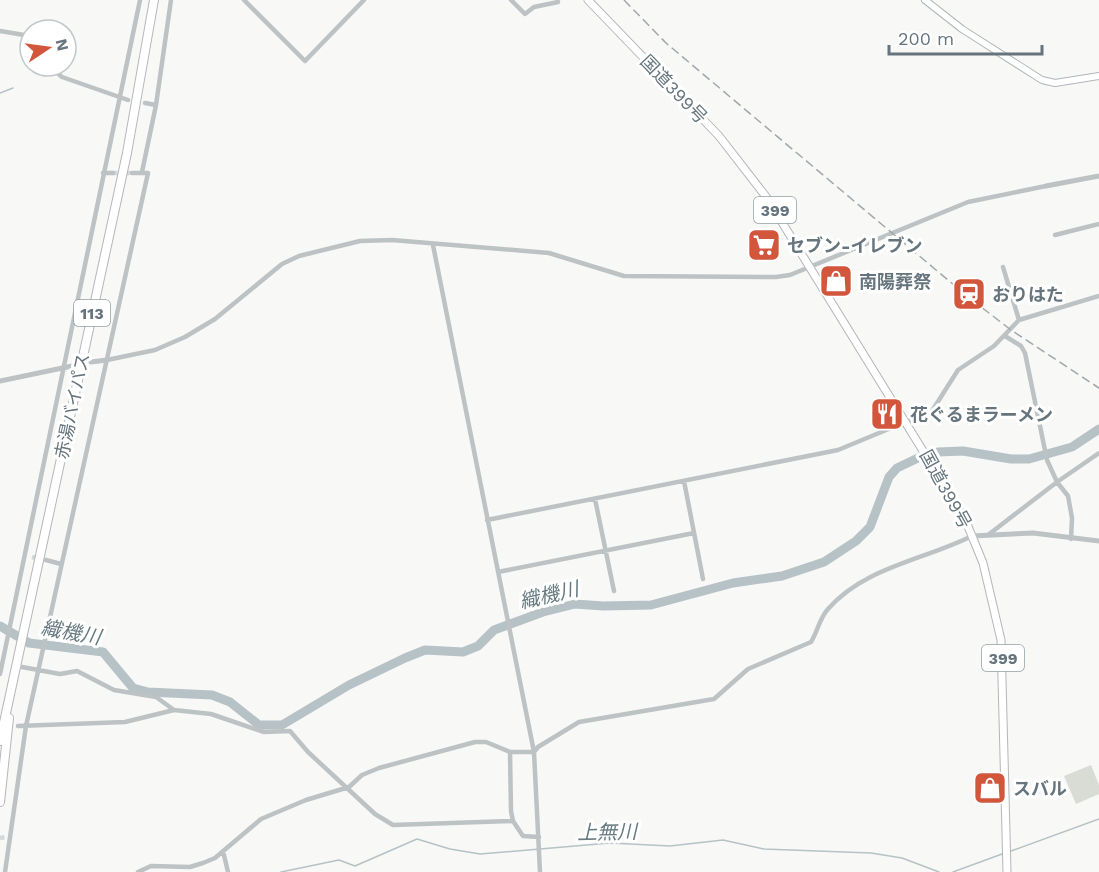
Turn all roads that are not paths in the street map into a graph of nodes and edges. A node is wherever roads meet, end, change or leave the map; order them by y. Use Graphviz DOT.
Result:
graph roads {
  1 [pos="140,0"];
  2 [pos="154,0"];
  3 [pos="171,0"];
  4 [pos="244,0"];
  5 [pos="364,0"];
  6 [pos="511,0"];
  7 [pos="588,0"];
  8 [pos="925,0"];
  9 [pos="558,2"];
  10 [pos="0,31"];
  11 [pos="18,33"];
  12 [pos="1099,76"];
  13 [pos="62,78"];
  14 [pos="119,99"];
  15 [pos="128,100"];
  16 [pos="145,103"];
  17 [pos="156,105"];
  18 [pos="132,172"];
  19 [pos="142,172"];
  20 [pos="103,173"];
  21 [pos="113,173"];
  22 [pos="1099,177"];
  23 [pos="1046,186"];
  24 [pos="1099,224"];
  25 [pos="1055,235"];
  26 [pos="433,245"];
  27 [pos="810,266"];
  28 [pos="1003,267"];
  29 [pos="1099,296"];
  30 [pos="1019,320"];
  31 [pos="1005,336"];
  32 [pos="107,360"];
  33 [pos="91,362"];
  34 [pos="72,366"];
  35 [pos="63,369"];
  36 [pos="0,381"];
  37 [pos="906,420"];
  38 [pos="1099,453"];
  39 [pos="684,481"];
  40 [pos="1057,482"];
  41 [pos="595,499"];
  42 [pos="487,519"];
  43 [pos="694,533"];
  44 [pos="972,536"];
  45 [pos="987,536"];
  46 [pos="1071,539"];
  47 [pos="1099,541"];
  48 [pos="606,550"];
  49 [pos="23,555"];
  50 [pos="32,557"];
  51 [pos="46,561"];
  52 [pos="62,564"];
  53 [pos="498,572"];
  54 [pos="703,579"];
  55 [pos="614,591"];
  56 [pos="1,662"];
  57 [pos="9,664"];
  58 [pos="22,667"];
  59 [pos="37,670"];
  60 [pos="0,674"];
  61 [pos="14,675"];
  62 [pos="174,710"];
  63 [pos="18,726"];
  64 [pos="26,726"];
  65 [pos="0,741"];
  66 [pos="510,752"];
  67 [pos="534,752"];
  68 [pos="349,787"];
  69 [pos="0,802"];
  70 [pos="513,821"];
  71 [pos="11,835"];
  72 [pos="4,837"];
  73 [pos="539,837"];
  74 [pos="223,851"];
  75 [pos="5,872"];
  76 [pos="138,872"];
  77 [pos="228,872"];
  78 [pos="540,872"];
  79 [pos="1007,872"];
  1 -- 14 [label="street"];
  2 -- 61 [label="highway, 赤湯バイパス / 113"];
  3 -- 17 [label="street"];
  4 -- 5 [label="street"];
  6 -- 9 [label="street"];
  7 -- 27 [label="highway, 国道399号 / 399"];
  8 -- 12 [label="main road"];
  10 -- 11 [label="street"];
  13 -- 14 [label="street"];
  14 -- 15 [label="street"];
  14 -- 20 [label="street"];
  16 -- 17 [label="street"];
  17 -- 19 [label="street"];
  18 -- 19 [label="street"];
  19 -- 32 [label="street"];
  20 -- 21 [label="street"];
  20 -- 35 [label="street"];
  22 -- 23 [label="street"];
  23 -- 27 [label="street"];
  24 -- 25 [label="street"];
  26 -- 27 [label="street"];
  26 -- 32 [label="street"];
  26 -- 42 [label="street"];
  27 -- 37 [label="highway, 国道399号 / 399"];
  28 -- 30 [label="street"];
  29 -- 30 [label="street"];
  30 -- 31 [label="street"];
  31 -- 37 [label="street"];
  31 -- 40 [label="street"];
  32 -- 33 [label="street"];
  32 -- 52 [label="street"];
  34 -- 35 [label="street"];
  35 -- 36 [label="street"];
  35 -- 49 [label="street"];
  37 -- 39 [label="street"];
  37 -- 44 [label="highway, 国道399号 / 399"];
  38 -- 40 [label="street"];
  39 -- 41 [label="street"];
  39 -- 43 [label="street"];
  40 -- 45 [label="street"];
  40 -- 46 [label="street"];
  41 -- 42 [label="street"];
  41 -- 48 [label="street"];
  42 -- 53 [label="street"];
  43 -- 48 [label="street"];
  43 -- 54 [label="street"];
  44 -- 45 [label="street"];
  44 -- 67 [label="street"];
  44 -- 79 [label="highway, 国道399号 / 399"];
  45 -- 46 [label="street"];
  46 -- 47 [label="street"];
  48 -- 53 [label="street"];
  48 -- 55 [label="street"];
  49 -- 50 [label="street"];
  49 -- 56 [label="street"];
  51 -- 52 [label="street"];
  52 -- 59 [label="street"];
  53 -- 67 [label="street"];
  56 -- 57 [label="street"];
  56 -- 60 [label="street"];
  58 -- 59 [label="street"];
  59 -- 62 [label="street"];
  59 -- 64 [label="street"];
  61 -- 65 [label="highway, 赤湯バイパス / 113"];
  61 -- 69 [label="highway"];
  62 -- 64 [label="street"];
  62 -- 68 [label="street"];
  63 -- 64 [label="street"];
  64 -- 71 [label="street"];
  66 -- 67 [label="street"];
  66 -- 68 [label="street"];
  66 -- 70 [label="street"];
  67 -- 73 [label="street"];
  68 -- 70 [label="street"];
  68 -- 74 [label="street"];
  70 -- 73 [label="street"];
  71 -- 72 [label="street"];
  71 -- 75 [label="street"];
  73 -- 78 [label="street"];
  74 -- 76 [label="street"];
  74 -- 77 [label="street"];
}
